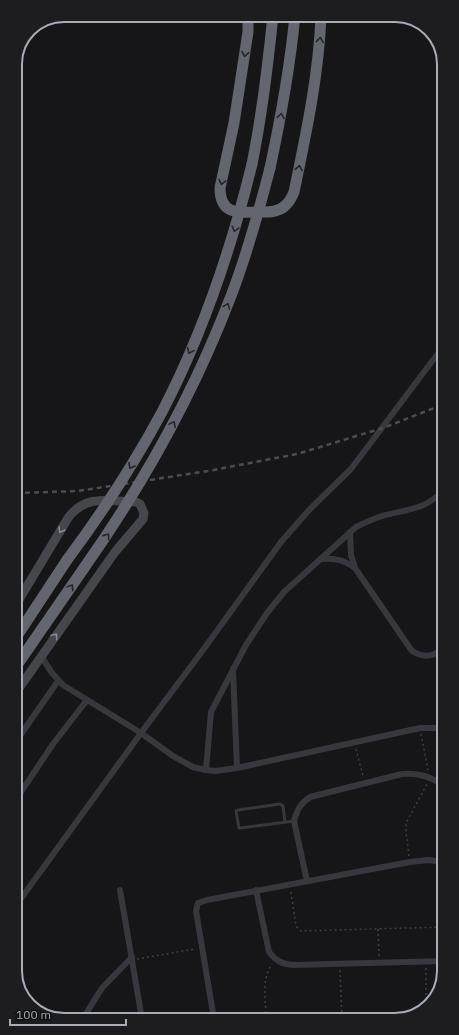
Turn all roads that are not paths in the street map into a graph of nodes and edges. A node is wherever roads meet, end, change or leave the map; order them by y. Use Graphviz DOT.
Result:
graph roads {
  1 [pos="248,22"];
  2 [pos="272,22"];
  3 [pos="294,22"];
  4 [pos="321,22"];
  5 [pos="437,355"];
  6 [pos="437,495"];
  7 [pos="350,532"];
  8 [pos="321,559"];
  9 [pos="355,568"];
  10 [pos="22,595"];
  11 [pos="22,628"];
  12 [pos="437,652"];
  13 [pos="41,656"];
  14 [pos="22,658"];
  15 [pos="233,669"];
  16 [pos="58,681"];
  17 [pos="22,684"];
  18 [pos="87,700"];
  19 [pos="437,728"];
  20 [pos="22,733"];
  21 [pos="141,733"];
  22 [pos="237,768"];
  23 [pos="206,770"];
  24 [pos="437,780"];
  25 [pos="22,790"];
  26 [pos="294,821"];
  27 [pos="285,822"];
  28 [pos="437,861"];
  29 [pos="307,881"];
  30 [pos="120,890"];
  31 [pos="256,890"];
  32 [pos="22,897"];
  33 [pos="132,958"];
  34 [pos="437,961"];
  35 [pos="86,1013"];
  36 [pos="141,1013"];
  37 [pos="213,1013"];
  1 -- 4 [label="highway, one-way"];
  2 -- 11 [label="highway, one-way, bridge"];
  14 -- 3 [label="highway, one-way, bridge"];
  5 -- 21 [label="street"];
  6 -- 7 [label="street"];
  7 -- 8 [label="street"];
  7 -- 9 [label="street"];
  8 -- 9 [label="street"];
  8 -- 15 [label="street"];
  9 -- 12 [label="street"];
  13 -- 10 [label="street, one-way"];
  13 -- 16 [label="street"];
  13 -- 17 [label="street"];
  15 -- 22 [label="street"];
  15 -- 23 [label="street"];
  16 -- 18 [label="street"];
  16 -- 20 [label="street"];
  18 -- 21 [label="street"];
  18 -- 25 [label="street"];
  19 -- 22 [label="street"];
  21 -- 23 [label="street"];
  21 -- 32 [label="street"];
  22 -- 23 [label="street"];
  24 -- 26 [label="street"];
  26 -- 27 [label="lane"];
  26 -- 29 [label="street"];
  27 -- 27 [label="lane"];
  28 -- 29 [label="street"];
  29 -- 31 [label="street"];
  30 -- 33 [label="street"];
  31 -- 34 [label="street"];
  31 -- 37 [label="street"];
  33 -- 35 [label="street"];
  33 -- 36 [label="street"];
}
